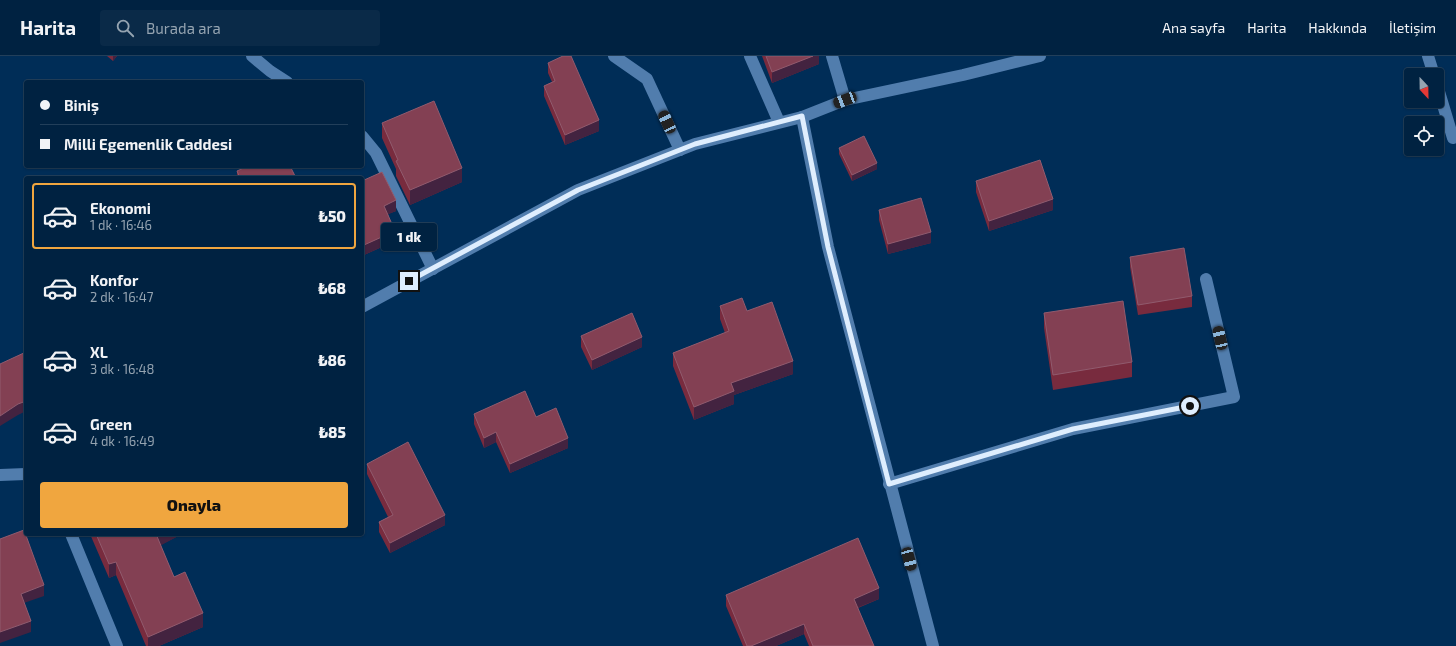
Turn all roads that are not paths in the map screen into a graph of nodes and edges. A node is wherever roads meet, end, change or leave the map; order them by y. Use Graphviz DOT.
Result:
graph roads {
  1 [pos="252,56"];
  2 [pos="614,56"];
  3 [pos="750,56"];
  4 [pos="832,56"];
  5 [pos="1040,56"];
  6 [pos="1428,56"];
  7 [pos="1432,68"];
  8 [pos="284,80"];
  9 [pos="845,100"];
  10 [pos="1444,108"];
  11 [pos="802,116"];
  12 [pos="779,122"];
  13 [pos="364,138"];
  14 [pos="1453,138"];
  15 [pos="680,150"];
  16 [pos="433,269"];
  17 [pos="1206,279"];
  18 [pos="364,306"];
  19 [pos="24,474"];
  20 [pos="0,475"];
  21 [pos="889,484"];
  22 [pos="72,536"];
  23 [pos="117,646"];
  24 [pos="933,646"];
  1 -- 8 [label="street"];
  2 -- 15 [label="street"];
  3 -- 12 [label="street"];
  4 -- 9 [label="street"];
  5 -- 9 [label="street"];
  6 -- 7 [label="street"];
  9 -- 11 [label="street"];
  10 -- 14 [label="street"];
  11 -- 12 [label="street"];
  11 -- 21 [label="street"];
  12 -- 15 [label="street"];
  13 -- 16 [label="street"];
  15 -- 16 [label="street"];
  16 -- 18 [label="street"];
  17 -- 21 [label="street"];
  19 -- 20 [label="street"];
  21 -- 24 [label="street"];
  22 -- 23 [label="street"];
}
